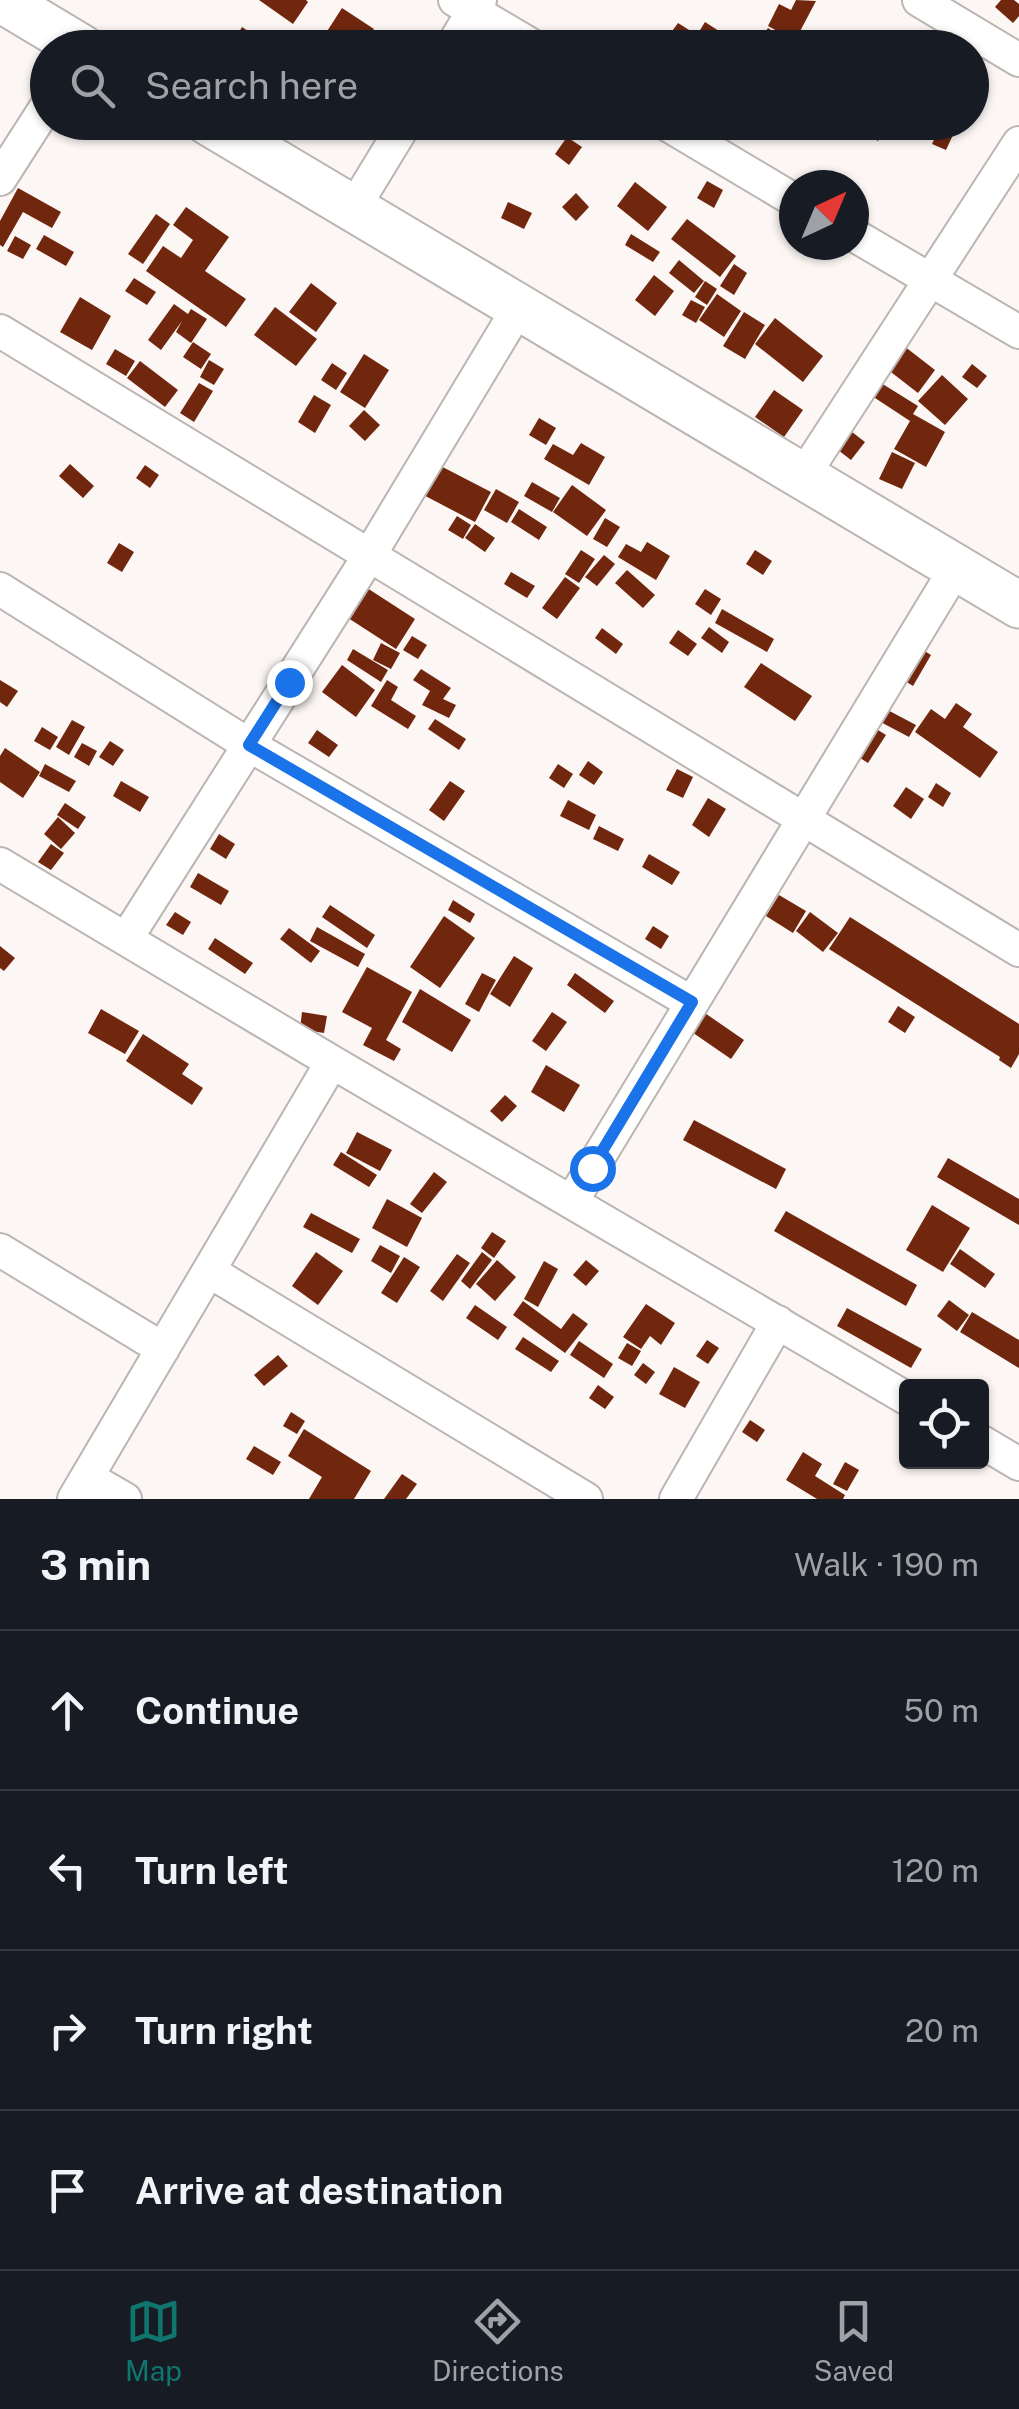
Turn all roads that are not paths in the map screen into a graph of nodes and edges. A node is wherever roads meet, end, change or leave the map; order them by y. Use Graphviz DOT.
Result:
graph roads {
  1 [pos="2,0"];
  2 [pos="919,0"];
  3 [pos="470,4"];
  4 [pos="52,30"];
  5 [pos="459,30"];
  6 [pos="509,30"];
  7 [pos="969,30"];
  8 [pos="989,42"];
  9 [pos="1019,60"];
  10 [pos="30,132"];
  11 [pos="238,140"];
  12 [pos="395,140"];
  13 [pos="693,140"];
  14 [pos="1019,143"];
  15 [pos="0,179"];
  16 [pos="779,191"];
  17 [pos="353,209"];
  18 [pos="869,244"];
  19 [pos="930,280"];
  20 [pos="519,307"];
  21 [pos="0,332"];
  22 [pos="1019,332"];
  23 [pos="803,476"];
  24 [pos="369,556"];
  25 [pos="956,568"];
  26 [pos="0,589"];
  27 [pos="1019,605"];
  28 [pos="249,745"];
  29 [pos="804,819"];
  30 [pos="0,864"];
  31 [pos="126,939"];
  32 [pos="1019,950"];
  33 [pos="692,1002"];
  34 [pos="332,1062"];
  35 [pos="572,1201"];
  36 [pos="0,1250"];
  37 [pos="210,1271"];
  38 [pos="778,1322"];
  39 [pos="164,1348"];
  40 [pos="899,1394"];
  41 [pos="989,1446"];
  42 [pos="1019,1464"];
  43 [pos="80,1488"];
  44 [pos="126,1499"];
  45 [pos="586,1499"];
  46 [pos="676,1499"];
  1 -- 4 [label="street"];
  2 -- 7 [label="street"];
  3 -- 5 [label="street"];
  3 -- 6 [label="street"];
  8 -- 9 [label="street"];
  10 -- 15 [label="street"];
  11 -- 17 [label="street"];
  12 -- 17 [label="street"];
  13 -- 16 [label="street"];
  14 -- 19 [label="street"];
  17 -- 20 [label="street"];
  18 -- 19 [label="street"];
  19 -- 22 [label="street"];
  19 -- 23 [label="street"];
  20 -- 23 [label="street"];
  20 -- 24 [label="street"];
  21 -- 24 [label="street"];
  23 -- 25 [label="street"];
  24 -- 28 [label="street"];
  24 -- 29 [label="street"];
  25 -- 27 [label="street"];
  25 -- 29 [label="street"];
  26 -- 28 [label="street"];
  28 -- 31 [label="street"];
  28 -- 33 [label="street"];
  29 -- 32 [label="street"];
  29 -- 33 [label="street"];
  30 -- 31 [label="street"];
  31 -- 34 [label="street"];
  33 -- 35 [label="street"];
  34 -- 35 [label="street"];
  34 -- 37 [label="street"];
  35 -- 38 [label="street"];
  36 -- 39 [label="street"];
  37 -- 39 [label="street"];
  37 -- 45 [label="street"];
  38 -- 40 [label="street"];
  38 -- 46 [label="street"];
  39 -- 43 [label="street"];
  41 -- 42 [label="street"];
  43 -- 44 [label="street"];
}
